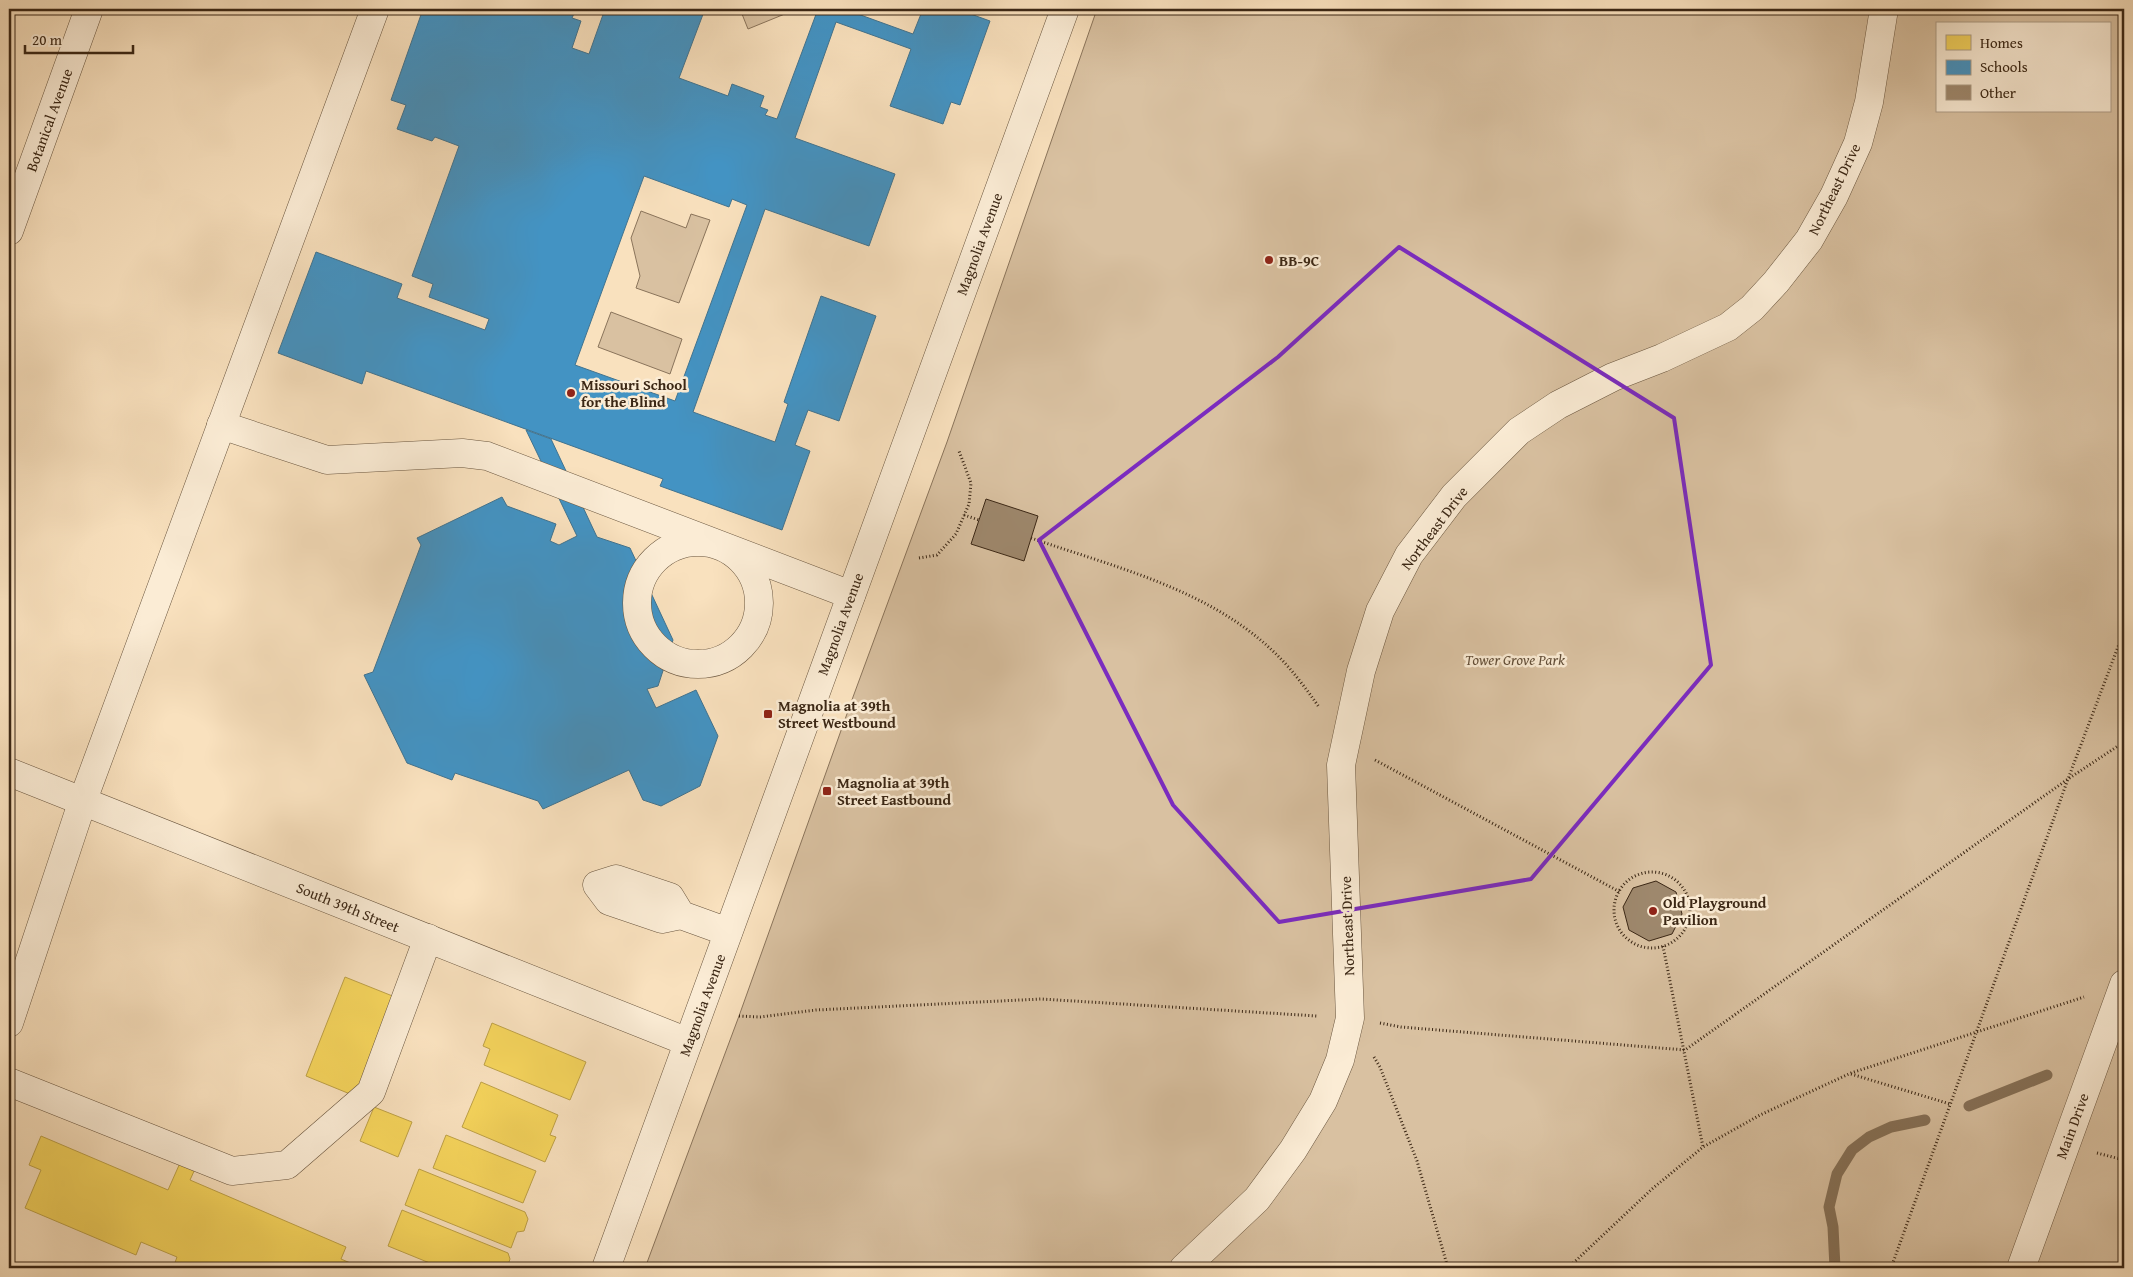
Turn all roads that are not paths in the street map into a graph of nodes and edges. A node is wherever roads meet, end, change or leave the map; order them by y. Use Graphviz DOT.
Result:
graph roads {
  1 [pos="89,9"];
  2 [pos="375,9"];
  3 [pos="1065,9"];
  4 [pos="1884,9"];
  5 [pos="9,231"];
  6 [pos="221,425"];
  7 [pos="724,547"];
  8 [pos="851,595"];
  9 [pos="9,772"];
  10 [pos="83,800"];
  11 [pos="681,915"];
  12 [pos="728,932"];
  13 [pos="428,938"];
  14 [pos="2124,984"];
  15 [pos="9,1023"];
  16 [pos="688,1042"];
  17 [pos="9,1082"];
  18 [pos="606,1268"];
  19 [pos="1184,1268"];
  20 [pos="2021,1268"];
  1 -- 5 [label="street, Botanical Avenue"];
  2 -- 6 [label="street"];
  3 -- 8 [label="street, Magnolia Avenue"];
  4 -- 19 [label="street, Northeast Drive"];
  6 -- 7 [label="street"];
  6 -- 10 [label="street"];
  7 -- 7 [label="street"];
  7 -- 8 [label="street"];
  8 -- 12 [label="street, Magnolia Avenue"];
  9 -- 10 [label="street, South 39th Street"];
  10 -- 13 [label="street, South 39th Street"];
  10 -- 15 [label="street"];
  11 -- 12 [label="street"];
  12 -- 16 [label="street, Magnolia Avenue"];
  13 -- 16 [label="street, South 39th Street"];
  13 -- 17 [label="street"];
  14 -- 20 [label="street, Main Drive"];
  16 -- 18 [label="street, Magnolia Avenue"];
}
